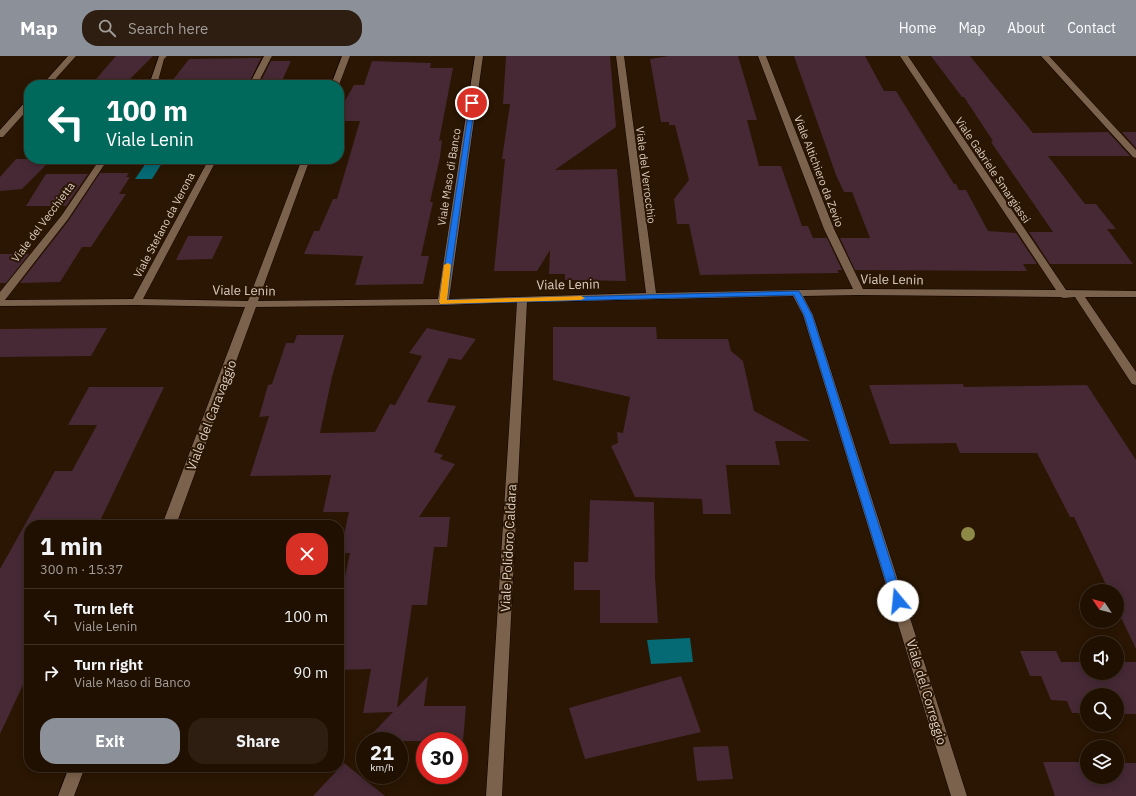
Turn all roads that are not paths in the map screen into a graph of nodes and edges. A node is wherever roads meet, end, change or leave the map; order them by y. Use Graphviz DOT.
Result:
graph roads {
  1 [pos="72,56"];
  2 [pos="163,56"];
  3 [pos="268,56"];
  4 [pos="346,56"];
  5 [pos="479,56"];
  6 [pos="620,56"];
  7 [pos="762,56"];
  8 [pos="904,56"];
  9 [pos="1045,56"];
  10 [pos="50,80"];
  11 [pos="154,80"];
  12 [pos="256,80"];
  13 [pos="336,80"];
  14 [pos="24,109"];
  15 [pos="0,135"];
  16 [pos="1136,155"];
  17 [pos="101,164"];
  18 [pos="210,164"];
  19 [pos="304,164"];
  20 [pos="859,292"];
  21 [pos="796,293"];
  22 [pos="1136,294"];
  23 [pos="1064,295"];
  24 [pos="1079,295"];
  25 [pos="651,296"];
  26 [pos="0,299"];
  27 [pos="522,299"];
  28 [pos="136,302"];
  29 [pos="443,302"];
  30 [pos="0,303"];
  31 [pos="253,304"];
  32 [pos="1136,381"];
  33 [pos="171,520"];
  34 [pos="75,772"];
  35 [pos="66,796"];
  36 [pos="494,796"];
  37 [pos="959,796"];
  1 -- 10 [label="street"];
  2 -- 11 [label="street"];
  3 -- 12 [label="street"];
  4 -- 13 [label="street"];
  5 -- 29 [label="street, Viale Maso di Banco"];
  6 -- 25 [label="street, Viale del Verrocchio"];
  7 -- 20 [label="street, Viale Altichiero da Zevio"];
  8 -- 23 [label="street, Viale Gabriele Smargiassi"];
  9 -- 16 [label="street"];
  14 -- 15 [label="street"];
  17 -- 26 [label="street, Viale del Vecchietta"];
  18 -- 28 [label="street, Viale Stefano da Verona"];
  19 -- 31 [label="street, Viale del Caravaggio"];
  20 -- 21 [label="street, Viale Lenin"];
  20 -- 23 [label="street, Viale Lenin"];
  21 -- 25 [label="street, Viale Lenin"];
  21 -- 37 [label="street, Viale del Correggio"];
  22 -- 24 [label="street, Viale Lenin"];
  23 -- 24 [label="street, Viale Lenin"];
  24 -- 32 [label="street"];
  25 -- 27 [label="street, Viale Lenin"];
  27 -- 29 [label="street, Viale Lenin"];
  27 -- 36 [label="street, Viale Polidoro Caldara"];
  28 -- 30 [label="street, Viale Lenin"];
  28 -- 31 [label="street, Viale Lenin"];
  29 -- 31 [label="street, Viale Lenin"];
  31 -- 33 [label="street, Viale del Caravaggio"];
  34 -- 35 [label="street"];
}
